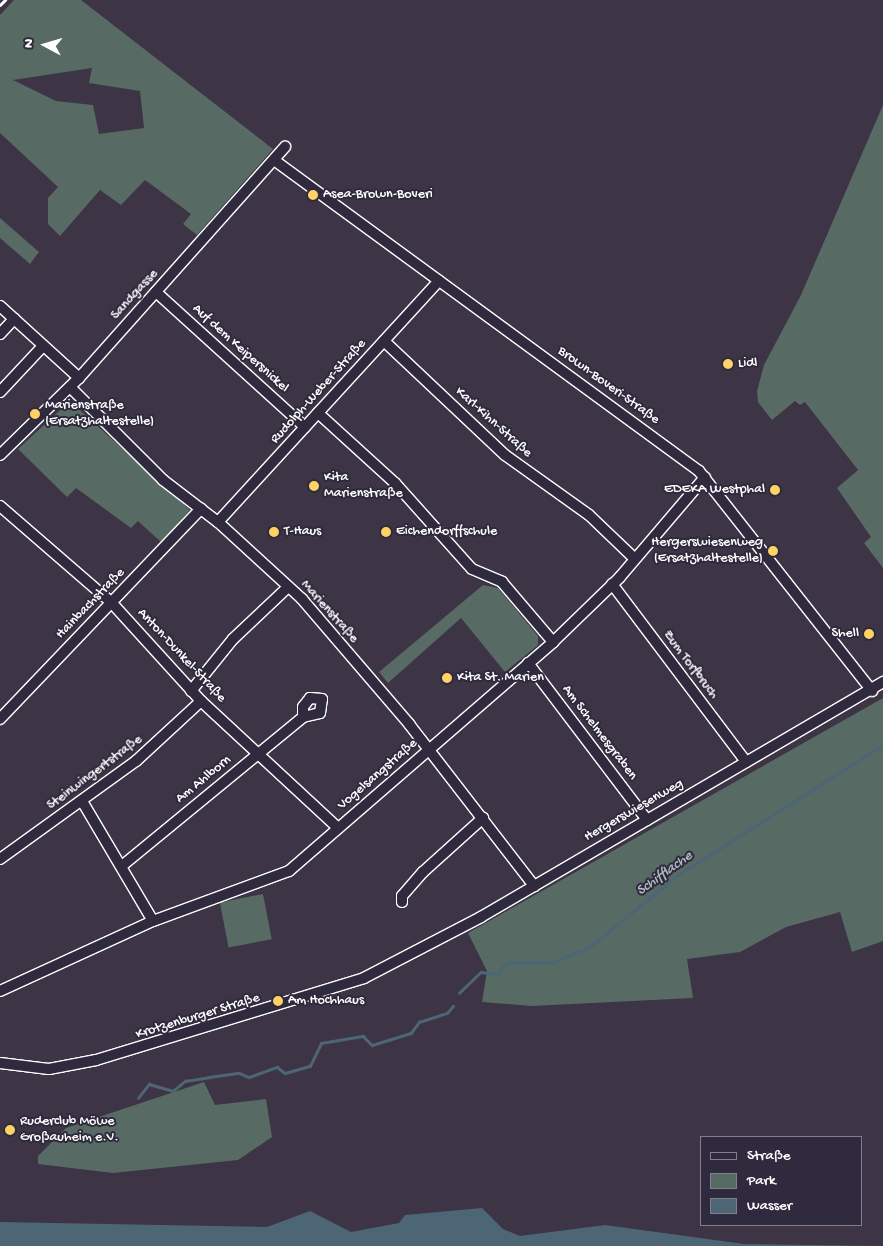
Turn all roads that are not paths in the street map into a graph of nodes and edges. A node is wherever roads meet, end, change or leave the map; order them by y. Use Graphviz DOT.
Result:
graph roads {
  1 [pos="285,147"];
  2 [pos="274,160"];
  3 [pos="439,281"];
  4 [pos="156,292"];
  5 [pos="0,306"];
  6 [pos="14,319"];
  7 [pos="0,334"];
  8 [pos="384,341"];
  9 [pos="43,346"];
  10 [pos="79,378"];
  11 [pos="70,387"];
  12 [pos="0,392"];
  13 [pos="318,413"];
  14 [pos="305,427"];
  15 [pos="0,455"];
  16 [pos="705,477"];
  17 [pos="0,506"];
  18 [pos="201,508"];
  19 [pos="218,522"];
  20 [pos="634,558"];
  21 [pos="612,584"];
  22 [pos="288,587"];
  23 [pos="111,602"];
  24 [pos="553,642"];
  25 [pos="528,664"];
  26 [pos="883,682"];
  27 [pos="190,691"];
  28 [pos="872,691"];
  29 [pos="200,701"];
  30 [pos="303,717"];
  31 [pos="0,718"];
  32 [pos="429,749"];
  33 [pos="260,752"];
  34 [pos="746,762"];
  35 [pos="82,801"];
  36 [pos="484,818"];
  37 [pos="647,820"];
  38 [pos="338,828"];
  39 [pos="0,859"];
  40 [pos="123,865"];
  41 [pos="534,886"];
  42 [pos="402,902"];
  43 [pos="153,921"];
  44 [pos="398,961"];
  45 [pos="0,991"];
  46 [pos="0,1063"];
  1 -- 2 [label="street, Sandgasse"];
  2 -- 3 [label="street, Brown-Boveri-Straße"];
  2 -- 4 [label="street, Sandgasse"];
  3 -- 8 [label="street, Rudolph-Weber-Straße"];
  3 -- 16 [label="street, Brown-Boveri-Straße"];
  4 -- 10 [label="street, Sandgasse"];
  4 -- 14 [label="street, Auf dem Keipersnickel"];
  5 -- 6 [label="street"];
  6 -- 7 [label="street"];
  6 -- 9 [label="street"];
  8 -- 13 [label="street, Rudolph-Weber-Straße"];
  8 -- 20 [label="street, Karl-Kihn-Straße"];
  9 -- 10 [label="street"];
  9 -- 12 [label="street"];
  10 -- 11 [label="street, Sandgasse"];
  11 -- 15 [label="street, Sandgasse"];
  11 -- 18 [label="street, Marienstraße"];
  13 -- 14 [label="street, Rudolph-Weber-Straße"];
  13 -- 24 [label="street"];
  14 -- 19 [label="street, Rudolph-Weber-Straße"];
  16 -- 20 [label="street, Vogelsangstraße"];
  16 -- 28 [label="street, Brown-Boveri-Straße"];
  17 -- 23 [label="street, Anton-Dunkel-Straße"];
  18 -- 19 [label="street, Marienstraße"];
  18 -- 23 [label="street, Hainbachstraße"];
  19 -- 22 [label="street, Marienstraße"];
  20 -- 21 [label="street, Vogelsangstraße"];
  21 -- 24 [label="street, Vogelsangstraße"];
  21 -- 34 [label="street, Zum Torfbruch"];
  22 -- 27 [label="street"];
  22 -- 32 [label="street, Marienstraße"];
  23 -- 27 [label="street, Anton-Dunkel-Straße"];
  23 -- 31 [label="street, Hainbachstraße"];
  24 -- 25 [label="street, Vogelsangstraße"];
  25 -- 32 [label="street, Vogelsangstraße"];
  25 -- 37 [label="street, Am Schelmesgraben"];
  26 -- 28 [label="street, Hergerswiesenweg"];
  27 -- 29 [label="street, Anton-Dunkel-Straße"];
  28 -- 34 [label="street, Hergerswiesenweg"];
  29 -- 33 [label="street, Anton-Dunkel-Straße"];
  29 -- 35 [label="street, Steinwingertstraße"];
  30 -- 33 [label="street, Am Ahlborn"];
  32 -- 36 [label="street, Marienstraße"];
  32 -- 38 [label="street, Vogelsangstraße"];
  33 -- 38 [label="street, Anton-Dunkel-Straße"];
  33 -- 40 [label="street, Am Ahlborn"];
  34 -- 37 [label="street, Hergerswiesenweg"];
  35 -- 39 [label="street, Steinwingertstraße"];
  35 -- 40 [label="street"];
  36 -- 41 [label="street, Marienstraße"];
  36 -- 42 [label="street"];
  37 -- 41 [label="street, Hergerswiesenweg"];
  38 -- 43 [label="street, Vogelsangstraße"];
  40 -- 43 [label="street"];
  41 -- 44 [label="street, Hergerswiesenweg"];
  43 -- 45 [label="street, Vogelsangstraße"];
  44 -- 46 [label="street, Krotzenburger Straße"];
}
